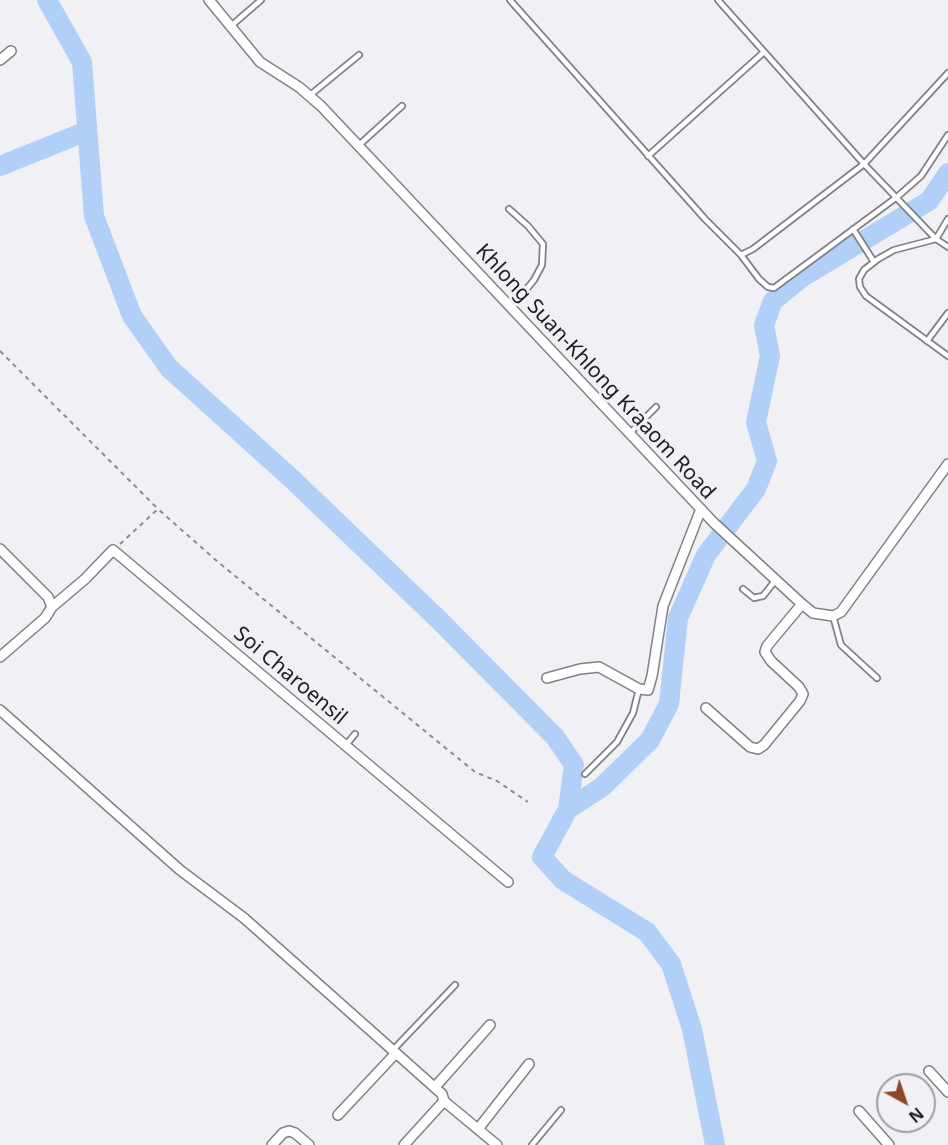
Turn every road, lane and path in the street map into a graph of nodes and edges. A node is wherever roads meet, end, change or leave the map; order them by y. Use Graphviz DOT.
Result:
graph roads {
  1 [pos="209,0"];
  2 [pos="261,0"];
  3 [pos="510,0"];
  4 [pos="718,0"];
  5 [pos="231,26"];
  6 [pos="11,51"];
  7 [pos="764,52"];
  8 [pos="359,55"];
  9 [pos="0,60"];
  10 [pos="948,73"];
  11 [pos="309,96"];
  12 [pos="402,106"];
  13 [pos="948,135"];
  14 [pos="358,146"];
  15 [pos="648,156"];
  16 [pos="864,164"];
  17 [pos="899,199"];
  18 [pos="509,209"];
  19 [pos="948,219"];
  20 [pos="854,231"];
  21 [pos="936,239"];
  22 [pos="948,248"];
  23 [pos="741,255"];
  24 [pos="874,262"];
  25 [pos="511,308"];
  26 [pos="948,313"];
  27 [pos="927,341"];
  28 [pos="0,351"];
  29 [pos="948,356"];
  30 [pos="656,407"];
  31 [pos="629,434"];
  32 [pos="948,464"];
  33 [pos="158,509"];
  34 [pos="701,509"];
  35 [pos="0,549"];
  36 [pos="113,550"];
  37 [pos="775,580"];
  38 [pos="743,589"];
  39 [pos="802,604"];
  40 [pos="52,607"];
  41 [pos="833,616"];
  42 [pos="0,657"];
  43 [pos="547,678"];
  44 [pos="877,678"];
  45 [pos="639,689"];
  46 [pos="706,708"];
  47 [pos="0,711"];
  48 [pos="355,734"];
  49 [pos="346,745"];
  50 [pos="585,774"];
  51 [pos="528,802"];
  52 [pos="508,882"];
  53 [pos="455,985"];
  54 [pos="490,1025"];
  55 [pos="395,1052"];
  56 [pos="529,1064"];
  57 [pos="929,1071"];
  58 [pos="435,1087"];
  59 [pos="948,1092"];
  60 [pos="444,1101"];
  61 [pos="561,1110"];
  62 [pos="859,1111"];
  63 [pos="338,1114"];
  64 [pos="478,1129"];
  65 [pos="491,1143"];
  66 [pos="272,1145"];
  67 [pos="309,1145"];
  68 [pos="404,1145"];
  69 [pos="532,1145"];
  70 [pos="889,1145"];
  1 -- 5 [label="street, Khlong Suan-Khlong Kraaom Road"];
  2 -- 5 [label="lane"];
  3 -- 15 [label="lane"];
  4 -- 7 [label="lane"];
  5 -- 11 [label="street, Khlong Suan-Khlong Kraaom Road"];
  6 -- 9 [label="street"];
  7 -- 15 [label="lane"];
  7 -- 16 [label="lane"];
  8 -- 11 [label="lane"];
  10 -- 16 [label="lane"];
  11 -- 14 [label="street, Khlong Suan-Khlong Kraaom Road"];
  12 -- 14 [label="lane"];
  13 -- 17 [label="lane"];
  14 -- 25 [label="street, Khlong Suan-Khlong Kraaom Road"];
  15 -- 23 [label="lane"];
  16 -- 17 [label="lane"];
  16 -- 23 [label="lane"];
  17 -- 20 [label="lane"];
  17 -- 21 [label="lane"];
  18 -- 25 [label="lane"];
  19 -- 21 [label="lane"];
  20 -- 23 [label="lane"];
  20 -- 24 [label="lane"];
  21 -- 22 [label="lane"];
  21 -- 24 [label="lane"];
  24 -- 27 [label="lane"];
  25 -- 31 [label="street, Khlong Suan-Khlong Kraaom Road"];
  26 -- 27 [label="lane"];
  27 -- 29 [label="lane"];
  28 -- 33 [label="path"];
  30 -- 31 [label="lane"];
  31 -- 34 [label="street, Khlong Suan-Khlong Kraaom Road"];
  32 -- 41 [label="street"];
  33 -- 36 [label="path"];
  33 -- 51 [label="path"];
  34 -- 37 [label="street, Khlong Suan-Khlong Kraaom Road"];
  34 -- 45 [label="street"];
  35 -- 40 [label="street"];
  36 -- 40 [label="street"];
  36 -- 49 [label="street, Soi Charoensil"];
  37 -- 38 [label="lane"];
  37 -- 39 [label="street, Khlong Suan-Khlong Kraaom Road"];
  39 -- 41 [label="street, Khlong Suan-Khlong Kraaom Road"];
  39 -- 46 [label="street"];
  40 -- 42 [label="street"];
  41 -- 44 [label="lane"];
  43 -- 45 [label="street"];
  45 -- 50 [label="lane"];
  47 -- 55 [label="street"];
  48 -- 49 [label="lane"];
  49 -- 52 [label="street, Soi Charoensil"];
  53 -- 55 [label="lane"];
  54 -- 58 [label="street"];
  55 -- 58 [label="street"];
  55 -- 63 [label="street"];
  56 -- 64 [label="street"];
  57 -- 59 [label="street"];
  58 -- 60 [label="street"];
  60 -- 64 [label="street"];
  60 -- 68 [label="street"];
  61 -- 69 [label="lane"];
  62 -- 70 [label="street"];
  64 -- 65 [label="street"];
  66 -- 67 [label="street"];
}
